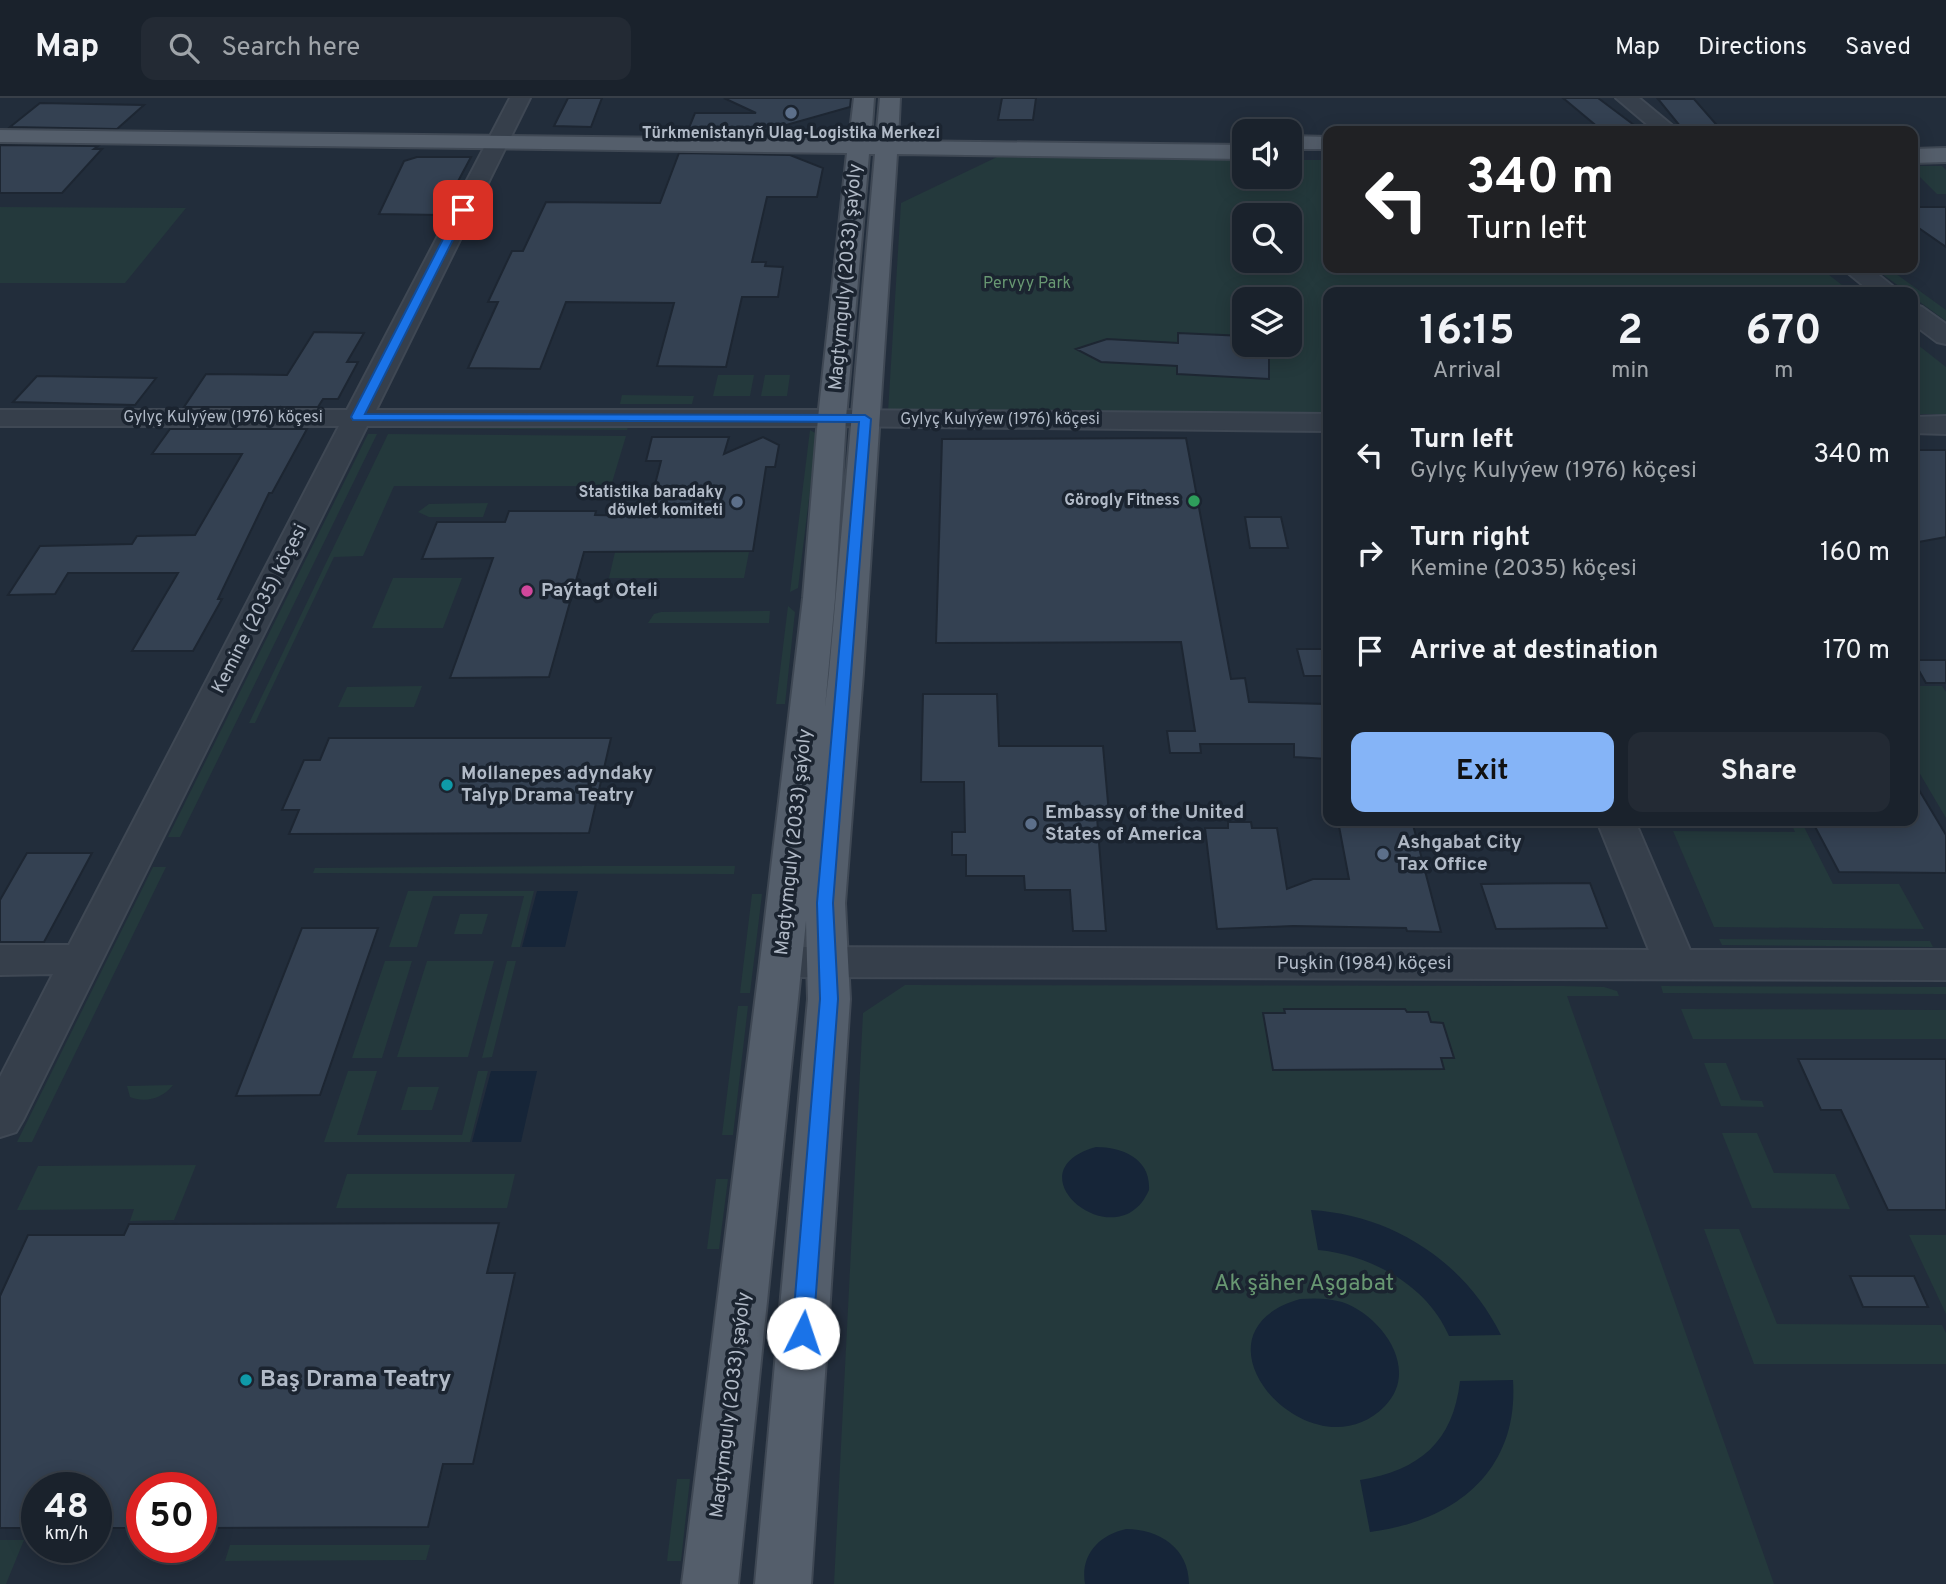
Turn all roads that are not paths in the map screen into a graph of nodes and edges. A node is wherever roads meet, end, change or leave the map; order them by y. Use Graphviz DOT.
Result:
graph roads {
  1 [pos="520,98"];
  2 [pos="864,98"];
  3 [pos="890,98"];
  4 [pos="1626,98"];
  5 [pos="1662,126"];
  6 [pos="0,129"];
  7 [pos="0,135"];
  8 [pos="500,137"];
  9 [pos="1232,142"];
  10 [pos="873,143"];
  11 [pos="1302,143"];
  12 [pos="1323,143"];
  13 [pos="1918,148"];
  14 [pos="1946,148"];
  15 [pos="1232,152"];
  16 [pos="1302,153"];
  17 [pos="1323,153"];
  18 [pos="1946,155"];
  19 [pos="1918,156"];
  20 [pos="1861,273"];
  21 [pos="1880,287"];
  22 [pos="1918,316"];
  23 [pos="1946,337"];
  24 [pos="357,417"];
  25 [pos="0,418"];
  26 [pos="848,419"];
  27 [pos="1323,423"];
  28 [pos="1918,425"];
  29 [pos="1946,425"];
  30 [pos="1618,826"];
  31 [pos="82,959"];
  32 [pos="0,960"];
  33 [pos="804,962"];
  34 [pos="1676,965"];
  35 [pos="1946,965"];
  36 [pos="0,1120"];
  37 [pos="710,1584"];
  38 [pos="783,1584"];
  1 -- 8 [label="street, Kemine (2035) köçesi"];
  2 -- 10 [label="main road, Magtymguly (2033) şaýoly"];
  3 -- 10 [label="main road, Magtymguly (2033) şaýoly"];
  4 -- 5 [label="street"];
  6 -- 8 [label="main road"];
  7 -- 8 [label="main road"];
  8 -- 10 [label="main road"];
  8 -- 24 [label="street, Kemine (2035) köçesi"];
  9 -- 10 [label="main road"];
  10 -- 15 [label="main road"];
  10 -- 26 [label="main road, Magtymguly (2033) şaýoly"];
  11 -- 12 [label="main road"];
  13 -- 14 [label="main road"];
  16 -- 17 [label="main road"];
  18 -- 19 [label="main road"];
  20 -- 21 [label="street"];
  22 -- 23 [label="street"];
  24 -- 25 [label="street, Gylyç Kulyýew (1976) köçesi"];
  24 -- 26 [label="street, Gylyç Kulyýew (1976) köçesi"];
  24 -- 31 [label="street, Kemine (2035) köçesi"];
  26 -- 27 [label="street, Gylyç Kulyýew (1976) köçesi"];
  26 -- 33 [label="main road, Magtymguly (2033) şaýoly"];
  28 -- 29 [label="street"];
  30 -- 34 [label="street"];
  31 -- 32 [label="street"];
  31 -- 36 [label="street, Kemine (2035) köçesi"];
  33 -- 34 [label="street, Puşkin (1984) köçesi"];
  33 -- 37 [label="main road, Magtymguly (2033) şaýoly"];
  33 -- 38 [label="main road, Magtymguly (2033) şaýoly"];
  34 -- 35 [label="street, Puşkin (1984) köçesi"];
}
